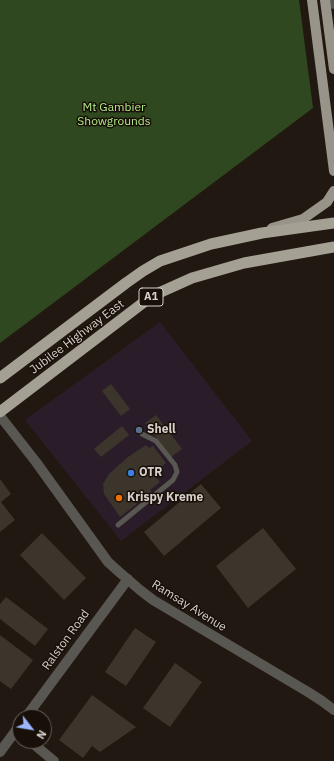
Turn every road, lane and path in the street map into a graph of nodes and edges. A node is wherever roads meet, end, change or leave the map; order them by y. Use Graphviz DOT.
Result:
graph roads {
  1 [pos="312,0"];
  2 [pos="325,0"];
  3 [pos="333,0"];
  4 [pos="334,4"];
  5 [pos="334,58"];
  6 [pos="320,60"];
  7 [pos="334,69"];
  8 [pos="334,171"];
  9 [pos="334,191"];
  10 [pos="334,223"];
  11 [pos="268,233"];
  12 [pos="334,247"];
  13 [pos="0,378"];
  14 [pos="0,412"];
  15 [pos="0,416"];
  16 [pos="142,434"];
  17 [pos="118,524"];
  18 [pos="128,579"];
  19 [pos="32,709"];
  20 [pos="334,710"];
  21 [pos="12,737"];
  22 [pos="40,749"];
  23 [pos="0,752"];
  24 [pos="54,761"];
  1 -- 6 [label="main road"];
  2 -- 5 [label="main road"];
  3 -- 4 [label="street"];
  5 -- 6 [label="street"];
  5 -- 7 [label="main road"];
  6 -- 8 [label="main road"];
  9 -- 11 [label="main road"];
  10 -- 11 [label="highway, Jubilee Highway East / A1"];
  11 -- 13 [label="highway, Jubilee Highway East / A1"];
  12 -- 14 [label="highway, Jubilee Highway East / A1"];
  15 -- 18 [label="street, Ramsay Avenue"];
  16 -- 17 [label="lane"];
  18 -- 19 [label="street, Ralston Road"];
  18 -- 20 [label="street, Ramsay Avenue"];
  21 -- 23 [label="street"];
  22 -- 24 [label="street"];
}
